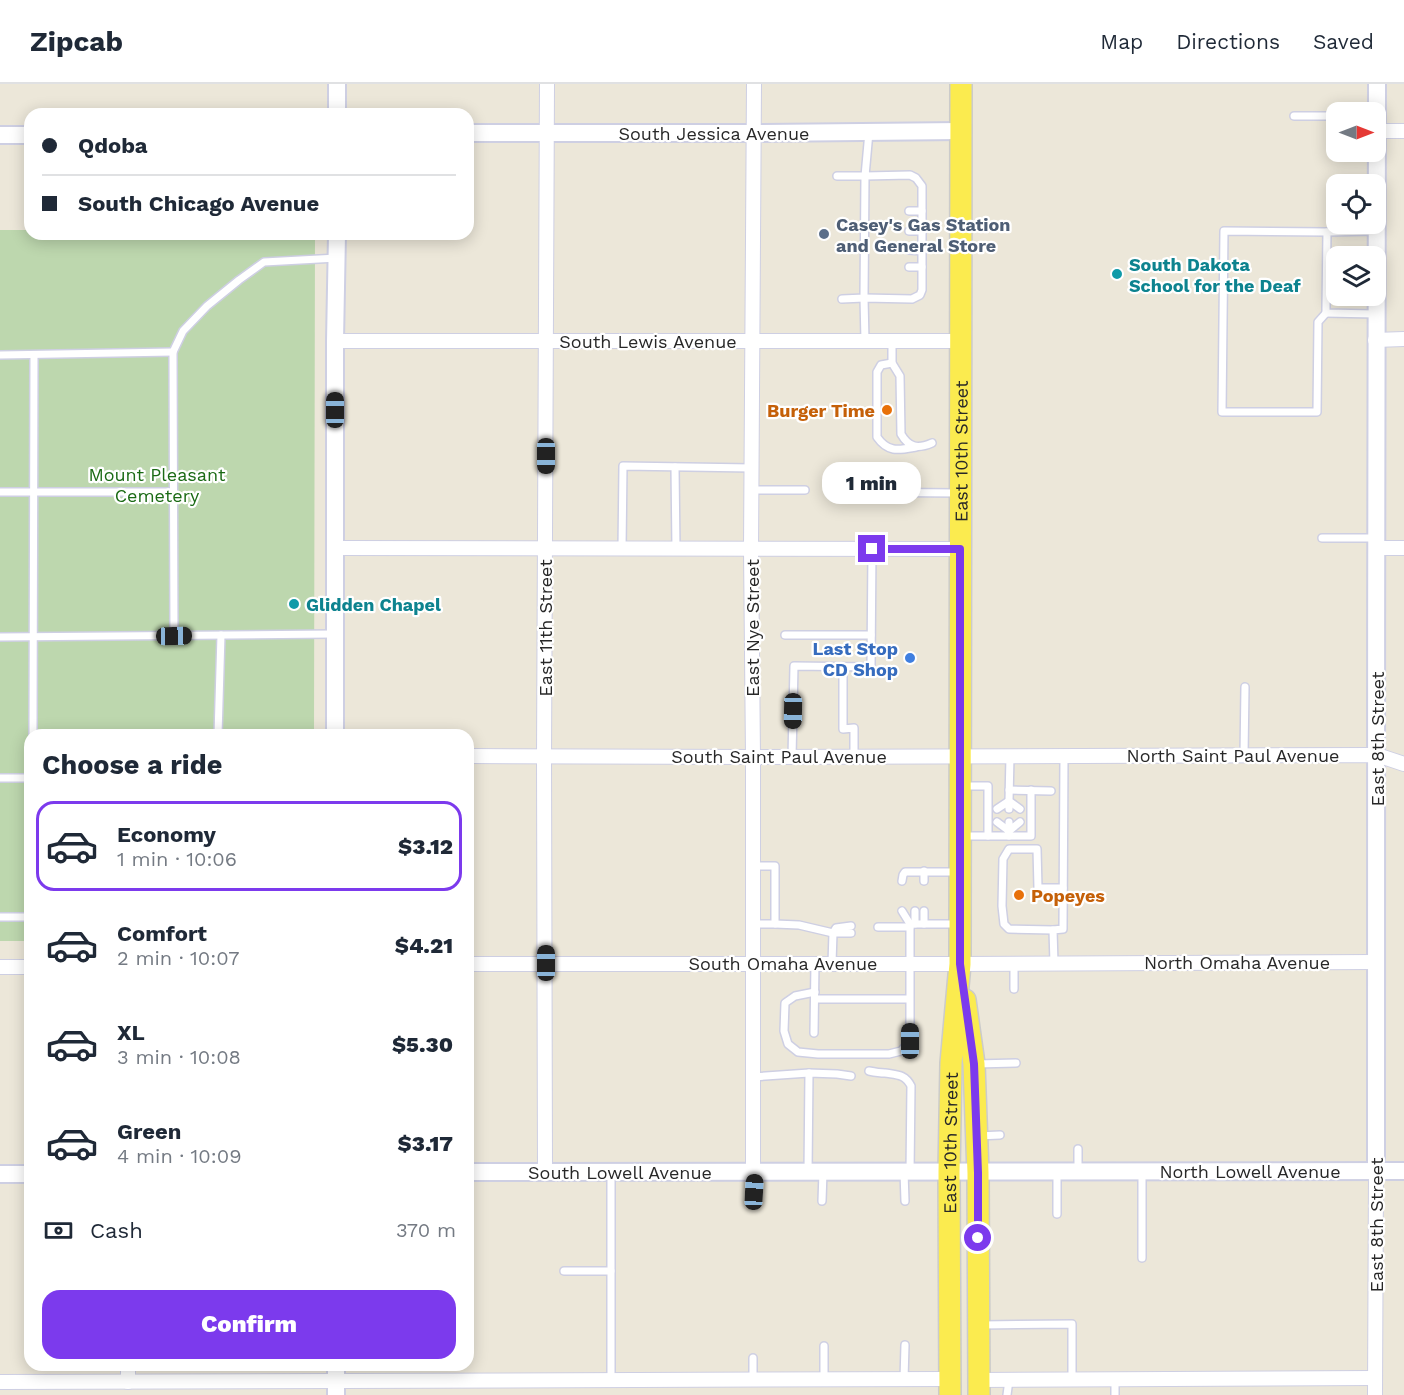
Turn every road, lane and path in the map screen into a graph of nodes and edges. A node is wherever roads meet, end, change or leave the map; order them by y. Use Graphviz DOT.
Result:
graph roads {
  1 [pos="337,84"];
  2 [pos="547,84"];
  3 [pos="754,84"];
  4 [pos="961,84"];
  5 [pos="1377,84"];
  6 [pos="1377,102"];
  7 [pos="337,108"];
  8 [pos="1294,116"];
  9 [pos="1326,116"];
  10 [pos="1386,125"];
  11 [pos="961,131"];
  12 [pos="1404,131"];
  13 [pos="869,132"];
  14 [pos="474,133"];
  15 [pos="547,133"];
  16 [pos="754,133"];
  17 [pos="0,135"];
  18 [pos="24,135"];
  19 [pos="837,176"];
  20 [pos="865,176"];
  21 [pos="909,211"];
  22 [pos="922,211"];
  23 [pos="909,231"];
  24 [pos="922,231"];
  25 [pos="1326,232"];
  26 [pos="1327,234"];
  27 [pos="1376,234"];
  28 [pos="337,240"];
  29 [pos="909,250"];
  30 [pos="922,251"];
  31 [pos="337,258"];
  32 [pos="909,267"];
  33 [pos="922,267"];
  34 [pos="864,298"];
  35 [pos="842,299"];
  36 [pos="1326,313"];
  37 [pos="1376,314"];
  38 [pos="1404,339"];
  39 [pos="547,340"];
  40 [pos="1375,340"];
  41 [pos="335,341"];
  42 [pos="865,341"];
  43 [pos="892,341"];
  44 [pos="961,341"];
  45 [pos="753,342"];
  46 [pos="173,352"];
  47 [pos="0,355"];
  48 [pos="34,355"];
  49 [pos="892,363"];
  50 [pos="932,443"];
  51 [pos="916,447"];
  52 [pos="675,467"];
  53 [pos="752,468"];
  54 [pos="752,490"];
  55 [pos="805,490"];
  56 [pos="0,492"];
  57 [pos="33,492"];
  58 [pos="174,492"];
  59 [pos="840,492"];
  60 [pos="960,493"];
  61 [pos="1322,538"];
  62 [pos="1376,543"];
  63 [pos="1404,548"];
  64 [pos="335,549"];
  65 [pos="545,549"];
  66 [pos="622,549"];
  67 [pos="676,549"];
  68 [pos="751,549"];
  69 [pos="872,549"];
  70 [pos="960,549"];
  71 [pos="335,634"];
  72 [pos="221,635"];
  73 [pos="784,635"];
  74 [pos="871,635"];
  75 [pos="174,636"];
  76 [pos="0,637"];
  77 [pos="33,637"];
  78 [pos="843,667"];
  79 [pos="1245,687"];
  80 [pos="33,729"];
  81 [pos="218,729"];
  82 [pos="335,729"];
  83 [pos="1377,754"];
  84 [pos="1064,755"];
  85 [pos="1090,755"];
  86 [pos="1244,755"];
  87 [pos="474,756"];
  88 [pos="854,756"];
  89 [pos="960,756"];
  90 [pos="1010,756"];
  91 [pos="544,757"];
  92 [pos="753,757"];
  93 [pos="792,757"];
  94 [pos="1404,764"];
  95 [pos="0,778"];
  96 [pos="24,778"];
  97 [pos="960,787"];
  98 [pos="1010,790"];
  99 [pos="1031,790"];
  100 [pos="1051,791"];
  101 [pos="1010,801"];
  102 [pos="997,809"];
  103 [pos="1010,809"];
  104 [pos="1020,809"];
  105 [pos="997,822"];
  106 [pos="1010,822"];
  107 [pos="1020,822"];
  108 [pos="1009,833"];
  109 [pos="988,836"];
  110 [pos="960,837"];
  111 [pos="753,866"];
  112 [pos="916,871"];
  113 [pos="924,871"];
  114 [pos="960,872"];
  115 [pos="902,881"];
  116 [pos="915,881"];
  117 [pos="924,881"];
  118 [pos="1063,888"];
  119 [pos="902,911"];
  120 [pos="915,911"];
  121 [pos="924,911"];
  122 [pos="0,917"];
  123 [pos="24,918"];
  124 [pos="753,924"];
  125 [pos="775,924"];
  126 [pos="924,924"];
  127 [pos="960,924"];
  128 [pos="912,925"];
  129 [pos="851,930"];
  130 [pos="878,930"];
  131 [pos="1053,930"];
  132 [pos="833,933"];
  133 [pos="1376,962"];
  134 [pos="546,963"];
  135 [pos="753,963"];
  136 [pos="815,963"];
  137 [pos="832,963"];
  138 [pos="909,963"];
  139 [pos="1054,963"];
  140 [pos="1097,963"];
  141 [pos="474,964"];
  142 [pos="960,964"];
  143 [pos="1014,964"];
  144 [pos="0,967"];
  145 [pos="24,967"];
  146 [pos="1014,989"];
  147 [pos="815,995"];
  148 [pos="909,999"];
  149 [pos="814,1033"];
  150 [pos="1016,1063"];
  151 [pos="974,1064"];
  152 [pos="809,1073"];
  153 [pos="851,1073"];
  154 [pos="869,1074"];
  155 [pos="753,1077"];
  156 [pos="1000,1135"];
  157 [pos="976,1136"];
  158 [pos="1078,1149"];
  159 [pos="1376,1171"];
  160 [pos="1404,1171"];
  161 [pos="474,1172"];
  162 [pos="545,1172"];
  163 [pos="611,1172"];
  164 [pos="754,1172"];
  165 [pos="815,1172"];
  166 [pos="907,1172"];
  167 [pos="949,1172"];
  168 [pos="1057,1172"];
  169 [pos="1078,1172"];
  170 [pos="1095,1172"];
  171 [pos="1142,1172"];
  172 [pos="978,1173"];
  173 [pos="0,1174"];
  174 [pos="24,1174"];
  175 [pos="754,1192"];
  176 [pos="822,1201"];
  177 [pos="906,1201"];
  178 [pos="1057,1214"];
  179 [pos="1142,1258"];
  180 [pos="564,1271"];
  181 [pos="611,1271"];
  182 [pos="979,1325"];
  183 [pos="824,1346"];
  184 [pos="906,1346"];
  185 [pos="753,1358"];
  186 [pos="128,1371"];
  187 [pos="1376,1378"];
  188 [pos="753,1379"];
  189 [pos="824,1379"];
  190 [pos="904,1379"];
  191 [pos="1009,1379"];
  192 [pos="1071,1379"];
  193 [pos="1115,1379"];
  194 [pos="336,1380"];
  195 [pos="611,1380"];
  196 [pos="0,1382"];
  197 [pos="128,1382"];
  198 [pos="950,1387"];
  199 [pos="979,1387"];
  200 [pos="1007,1395"];
  201 [pos="1115,1395"];
  202 [pos="1376,1395"];
  1 -- 7 [label="street"];
  2 -- 15 [label="street, East 11th Street"];
  3 -- 16 [label="street, East Nye Street"];
  4 -- 11 [label="main road, East 10th Street"];
  5 -- 6 [label="street, East 8th Street"];
  8 -- 9 [label="lane"];
  10 -- 12 [label="street"];
  11 -- 13 [label="street, South Jessica Avenue"];
  11 -- 44 [label="main road, East 10th Street"];
  13 -- 16 [label="street, South Jessica Avenue"];
  13 -- 20 [label="lane"];
  14 -- 15 [label="street, South Jessica Avenue"];
  15 -- 16 [label="street, South Jessica Avenue"];
  15 -- 39 [label="street, East 11th Street"];
  16 -- 45 [label="street, East Nye Street"];
  17 -- 18 [label="street"];
  19 -- 20 [label="lane"];
  20 -- 22 [label="lane"];
  20 -- 34 [label="lane"];
  21 -- 22 [label="lane"];
  22 -- 24 [label="lane"];
  23 -- 24 [label="lane"];
  24 -- 30 [label="lane"];
  25 -- 36 [label="lane"];
  26 -- 36 [label="lane"];
  27 -- 37 [label="street, East 8th Street"];
  28 -- 31 [label="street"];
  29 -- 30 [label="lane"];
  30 -- 33 [label="lane"];
  31 -- 41 [label="street"];
  31 -- 46 [label="lane"];
  32 -- 33 [label="lane"];
  33 -- 34 [label="lane"];
  34 -- 35 [label="lane"];
  34 -- 42 [label="lane"];
  36 -- 37 [label="lane"];
  37 -- 40 [label="street, East 8th Street"];
  38 -- 40 [label="street"];
  39 -- 41 [label="street, South Lewis Avenue"];
  39 -- 45 [label="street, South Lewis Avenue"];
  39 -- 65 [label="street, East 11th Street"];
  40 -- 62 [label="street, East 8th Street"];
  41 -- 64 [label="street"];
  42 -- 43 [label="street, South Lewis Avenue"];
  42 -- 45 [label="street, South Lewis Avenue"];
  43 -- 44 [label="street, South Lewis Avenue"];
  43 -- 49 [label="lane"];
  44 -- 60 [label="main road, East 10th Street"];
  45 -- 53 [label="street, East Nye Street"];
  46 -- 48 [label="lane"];
  46 -- 58 [label="lane"];
  47 -- 48 [label="lane"];
  48 -- 57 [label="lane"];
  49 -- 51 [label="lane"];
  49 -- 51 [label="lane"];
  50 -- 51 [label="lane"];
  52 -- 53 [label="lane"];
  52 -- 66 [label="lane"];
  52 -- 67 [label="lane"];
  53 -- 54 [label="street, East Nye Street"];
  54 -- 55 [label="lane"];
  54 -- 68 [label="street, East Nye Street"];
  56 -- 57 [label="lane"];
  57 -- 58 [label="lane"];
  57 -- 77 [label="lane"];
  58 -- 75 [label="lane"];
  59 -- 60 [label="lane"];
  60 -- 70 [label="main road, East 10th Street"];
  61 -- 62 [label="lane"];
  62 -- 63 [label="street"];
  62 -- 83 [label="street, East 8th Street"];
  64 -- 65 [label="street"];
  64 -- 71 [label="street"];
  65 -- 66 [label="street"];
  65 -- 91 [label="street, East 11th Street"];
  66 -- 67 [label="street"];
  67 -- 68 [label="street"];
  68 -- 69 [label="street"];
  68 -- 92 [label="street, East Nye Street"];
  69 -- 70 [label="street"];
  69 -- 74 [label="lane"];
  70 -- 89 [label="main road, East 10th Street"];
  71 -- 72 [label="lane"];
  71 -- 82 [label="street"];
  72 -- 75 [label="lane"];
  72 -- 81 [label="lane"];
  73 -- 74 [label="lane"];
  74 -- 78 [label="lane"];
  75 -- 77 [label="lane"];
  76 -- 77 [label="lane"];
  77 -- 80 [label="lane"];
  78 -- 88 [label="lane"];
  78 -- 93 [label="lane"];
  79 -- 86 [label="lane"];
  83 -- 86 [label="street, North Saint Paul Avenue"];
  83 -- 94 [label="street"];
  83 -- 133 [label="street, East 8th Street"];
  84 -- 85 [label="street, South Saint Paul Avenue"];
  84 -- 90 [label="street, South Saint Paul Avenue"];
  84 -- 118 [label="lane"];
  85 -- 86 [label="street, North Saint Paul Avenue"];
  87 -- 91 [label="street, South Saint Paul Avenue"];
  88 -- 89 [label="street, South Saint Paul Avenue"];
  88 -- 93 [label="street, South Saint Paul Avenue"];
  89 -- 90 [label="street, South Saint Paul Avenue"];
  89 -- 97 [label="main road, East 10th Street"];
  90 -- 98 [label="lane"];
  91 -- 92 [label="street, South Saint Paul Avenue"];
  91 -- 134 [label="street, East 11th Street"];
  92 -- 93 [label="street, South Saint Paul Avenue"];
  92 -- 111 [label="street, East Nye Street"];
  95 -- 96 [label="lane"];
  97 -- 109 [label="lane"];
  97 -- 110 [label="main road, East 10th Street"];
  98 -- 99 [label="lane"];
  98 -- 101 [label="lane"];
  99 -- 100 [label="lane"];
  99 -- 108 [label="lane"];
  101 -- 102 [label="lane"];
  101 -- 103 [label="lane"];
  101 -- 104 [label="lane"];
  105 -- 108 [label="lane"];
  106 -- 108 [label="lane"];
  107 -- 108 [label="lane"];
  108 -- 109 [label="lane"];
  109 -- 110 [label="lane"];
  110 -- 114 [label="main road, East 10th Street"];
  111 -- 124 [label="street, East Nye Street"];
  111 -- 125 [label="lane"];
  112 -- 113 [label="lane"];
  112 -- 115 [label="lane"];
  112 -- 116 [label="lane"];
  113 -- 114 [label="lane"];
  113 -- 117 [label="lane"];
  114 -- 127 [label="main road, East 10th Street"];
  118 -- 131 [label="lane"];
  118 -- 131 [label="lane"];
  119 -- 128 [label="lane"];
  120 -- 128 [label="lane"];
  121 -- 126 [label="lane"];
  122 -- 123 [label="lane"];
  124 -- 125 [label="lane"];
  124 -- 135 [label="street, East Nye Street"];
  125 -- 132 [label="lane"];
  126 -- 127 [label="lane"];
  126 -- 128 [label="lane"];
  127 -- 142 [label="main road, East 10th Street"];
  128 -- 130 [label="lane"];
  128 -- 138 [label="lane"];
  129 -- 132 [label="lane"];
  131 -- 139 [label="lane"];
  132 -- 137 [label="lane"];
  133 -- 140 [label="street, North Omaha Avenue"];
  133 -- 159 [label="street, East 8th Street"];
  134 -- 135 [label="street, South Omaha Avenue"];
  134 -- 141 [label="street, South Omaha Avenue"];
  134 -- 162 [label="street, East 11th Street"];
  135 -- 136 [label="street, South Omaha Avenue"];
  135 -- 155 [label="street, East Nye Street"];
  136 -- 137 [label="street, South Omaha Avenue"];
  136 -- 147 [label="lane"];
  137 -- 138 [label="street, South Omaha Avenue"];
  138 -- 142 [label="street, South Omaha Avenue"];
  138 -- 148 [label="lane"];
  139 -- 140 [label="street, South Omaha Avenue"];
  139 -- 143 [label="street, South Omaha Avenue"];
  142 -- 143 [label="street, South Omaha Avenue"];
  142 -- 151 [label="main road, East 10th Street"];
  142 -- 167 [label="main road, East 10th Street"];
  143 -- 146 [label="lane"];
  144 -- 145 [label="street"];
  147 -- 148 [label="lane"];
  147 -- 148 [label="lane"];
  147 -- 149 [label="lane"];
  150 -- 151 [label="lane"];
  151 -- 157 [label="main road, East 10th Street"];
  152 -- 153 [label="lane"];
  152 -- 155 [label="lane"];
  152 -- 165 [label="lane"];
  154 -- 166 [label="lane"];
  155 -- 164 [label="street, East Nye Street"];
  156 -- 157 [label="lane"];
  157 -- 172 [label="main road, East 10th Street"];
  158 -- 169 [label="lane"];
  159 -- 160 [label="street, North Lowell Avenue"];
  159 -- 171 [label="street, North Lowell Avenue"];
  159 -- 187 [label="street, East 8th Street"];
  161 -- 162 [label="street, South Lowell Avenue"];
  162 -- 163 [label="street, South Lowell Avenue"];
  163 -- 164 [label="street, South Lowell Avenue"];
  163 -- 181 [label="lane"];
  164 -- 165 [label="street, South Lowell Avenue"];
  164 -- 175 [label="lane"];
  165 -- 166 [label="street, South Lowell Avenue"];
  165 -- 176 [label="lane"];
  166 -- 167 [label="street, South Lowell Avenue"];
  166 -- 177 [label="lane"];
  167 -- 172 [label="street, South Lowell Avenue"];
  167 -- 198 [label="main road, East 10th Street"];
  168 -- 169 [label="street, South Lowell Avenue"];
  168 -- 172 [label="street, South Lowell Avenue"];
  168 -- 178 [label="lane"];
  169 -- 170 [label="street, South Lowell Avenue"];
  170 -- 171 [label="street, North Lowell Avenue"];
  171 -- 179 [label="lane"];
  172 -- 182 [label="main road, East 10th Street"];
  173 -- 174 [label="street"];
  180 -- 181 [label="lane"];
  181 -- 195 [label="lane"];
  182 -- 192 [label="lane"];
  182 -- 199 [label="main road, East 10th Street"];
  183 -- 189 [label="lane"];
  184 -- 190 [label="lane"];
  185 -- 188 [label="lane"];
  186 -- 197 [label="street"];
  187 -- 193 [label="street"];
  187 -- 202 [label="street, East 8th Street"];
  188 -- 189 [label="street"];
  188 -- 195 [label="street"];
  189 -- 190 [label="street"];
  190 -- 198 [label="street"];
  191 -- 192 [label="street"];
  191 -- 199 [label="street"];
  191 -- 200 [label="lane"];
  192 -- 193 [label="street"];
  193 -- 201 [label="lane"];
  194 -- 195 [label="street"];
  194 -- 197 [label="street"];
  196 -- 197 [label="street"];
}
